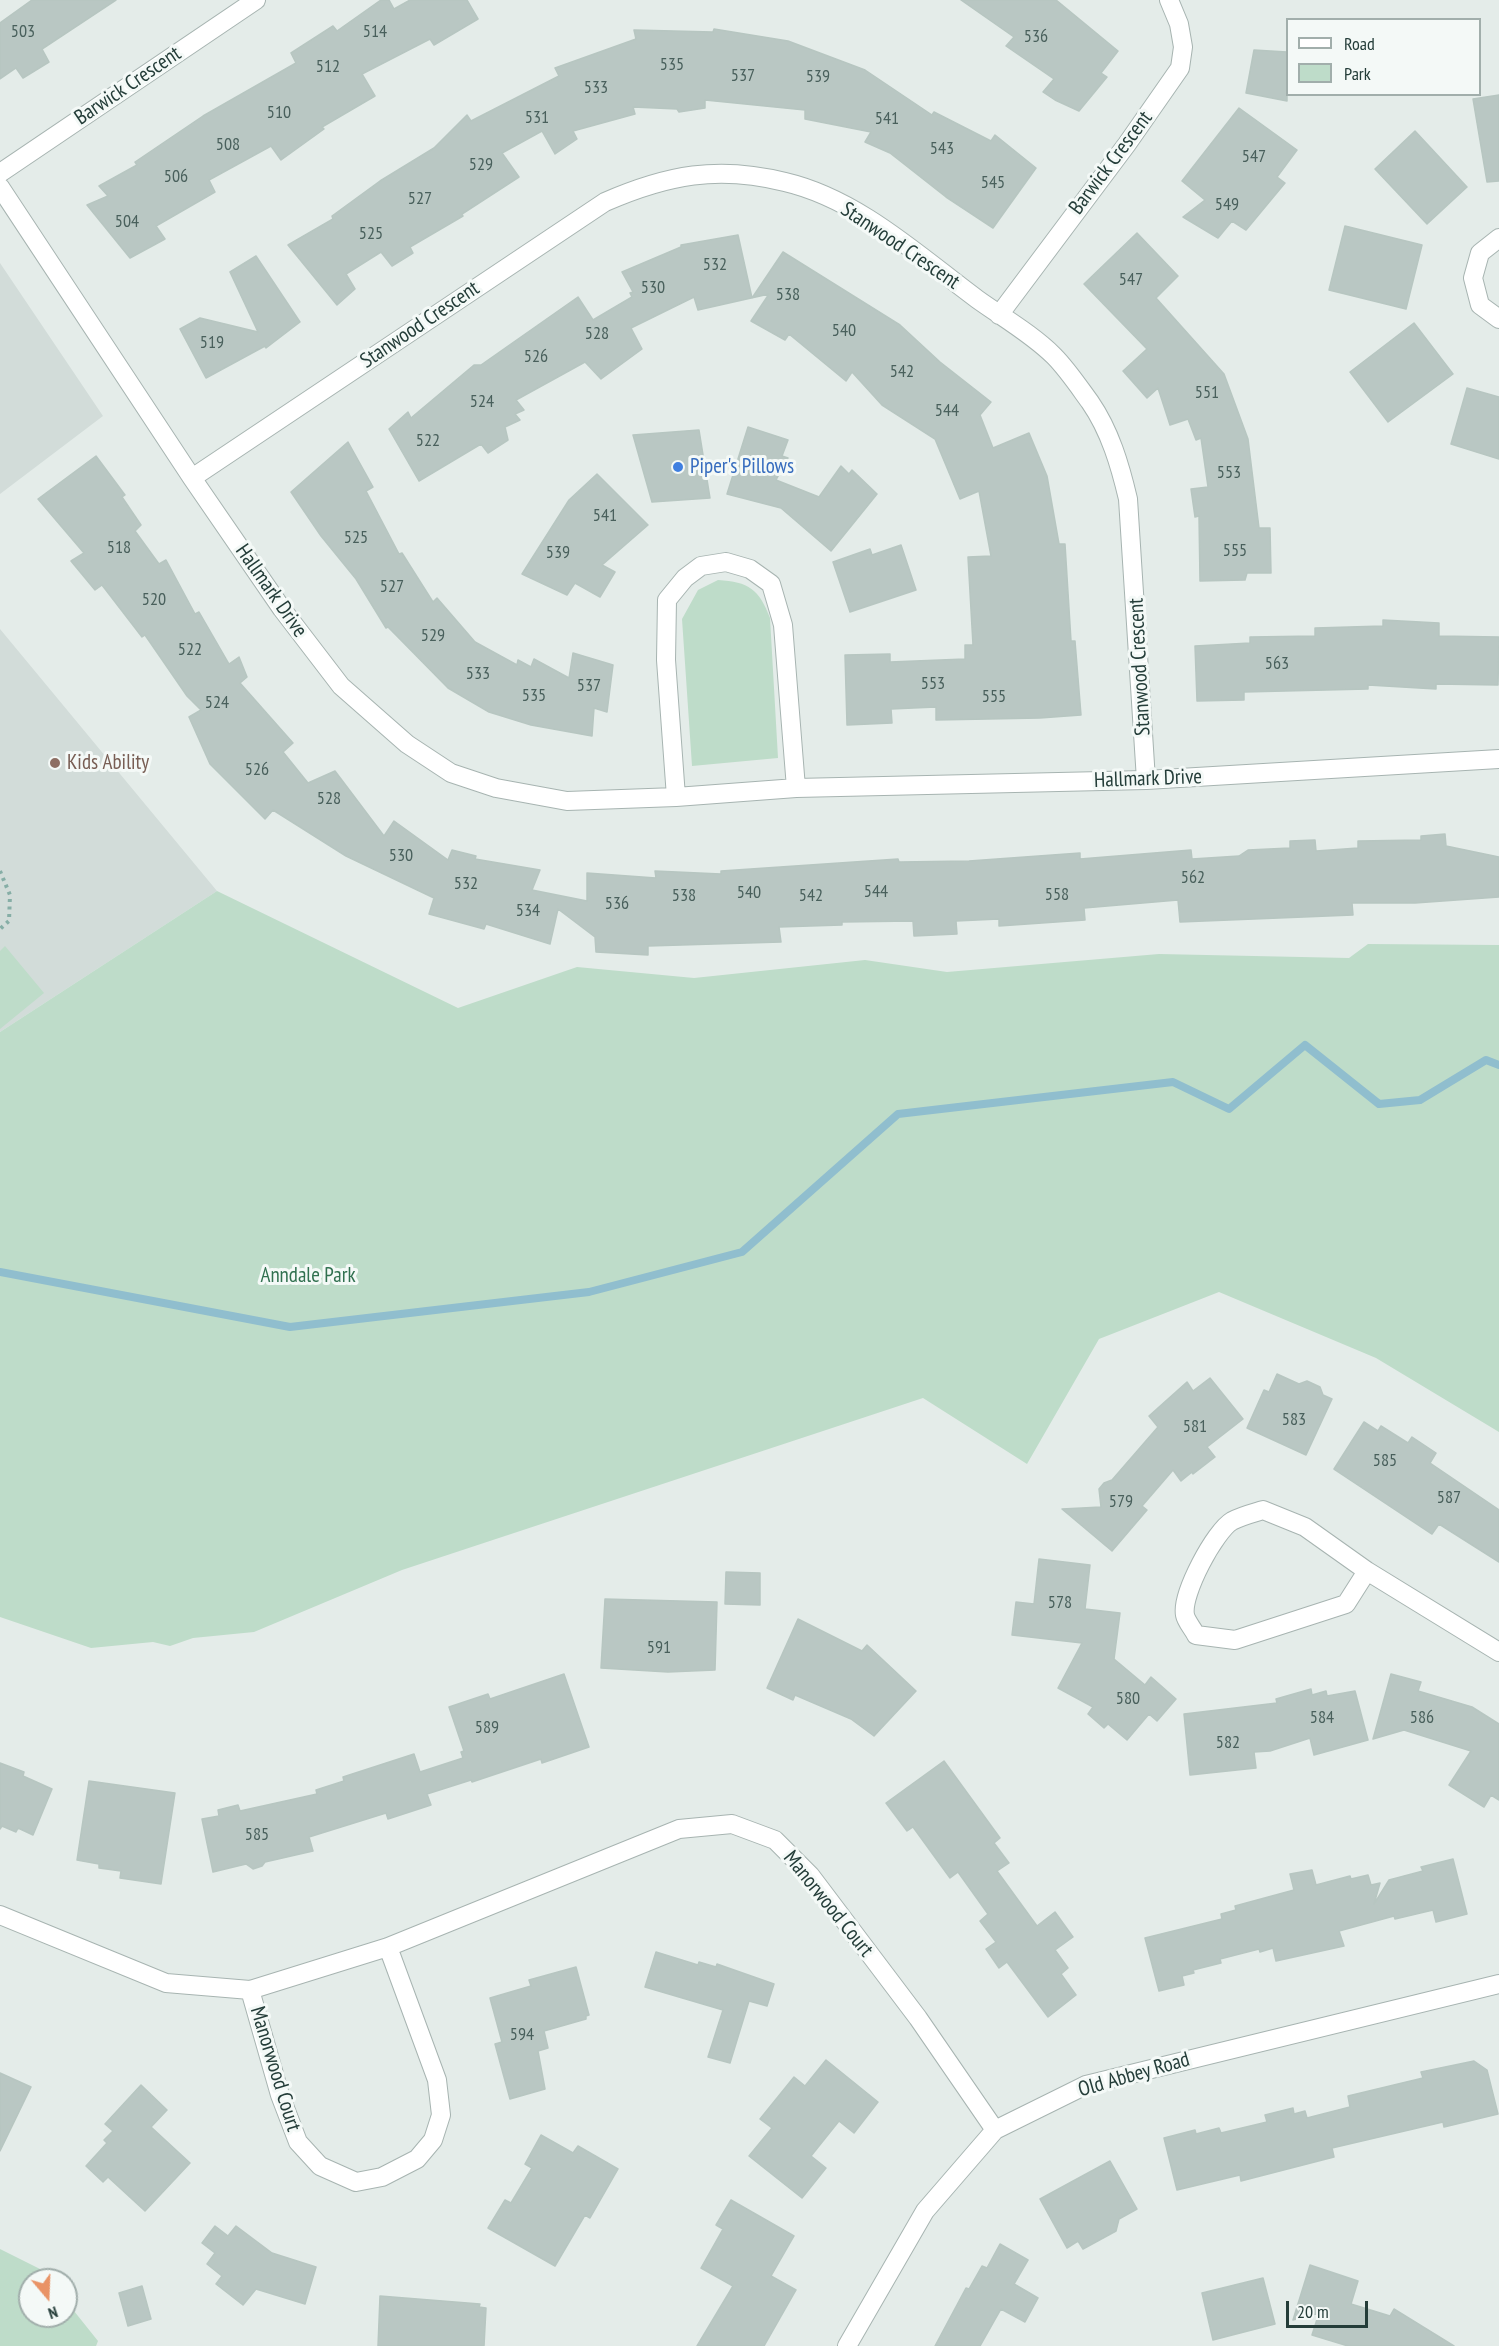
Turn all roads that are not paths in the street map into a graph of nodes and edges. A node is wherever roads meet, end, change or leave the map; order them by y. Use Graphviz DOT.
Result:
graph roads {
  1 [pos="256,0"];
  2 [pos="1169,0"];
  3 [pos="0,173"];
  4 [pos="0,187"];
  5 [pos="1499,238"];
  6 [pos="999,315"];
  7 [pos="1499,319"];
  8 [pos="192,478"];
  9 [pos="1499,759"];
  10 [pos="1146,780"];
  11 [pos="796,788"];
  12 [pos="676,797"];
  13 [pos="1367,1571"];
  14 [pos="1499,1652"];
  15 [pos="0,1915"];
  16 [pos="388,1947"];
  17 [pos="1499,1984"];
  18 [pos="250,1990"];
  19 [pos="995,2130"];
  20 [pos="847,2346"];
  1 -- 3 [label="street, Barwick Crescent"];
  2 -- 6 [label="street, Barwick Crescent"];
  4 -- 8 [label="street, Hallmark Drive"];
  5 -- 7 [label="street"];
  6 -- 8 [label="street, Stanwood Crescent"];
  6 -- 10 [label="street, Stanwood Crescent"];
  8 -- 12 [label="street, Hallmark Drive"];
  9 -- 10 [label="street, Hallmark Drive"];
  10 -- 11 [label="street, Hallmark Drive"];
  11 -- 12 [label="street, Hallmark Drive"];
  11 -- 12 [label="street"];
  13 -- 13 [label="street"];
  13 -- 14 [label="street"];
  15 -- 18 [label="street, Manorwood Court"];
  16 -- 18 [label="street, Manorwood Court"];
  16 -- 18 [label="street, Manorwood Court"];
  16 -- 19 [label="street, Manorwood Court"];
  17 -- 19 [label="street, Old Abbey Road"];
  19 -- 20 [label="street, Old Abbey Road"];
}
